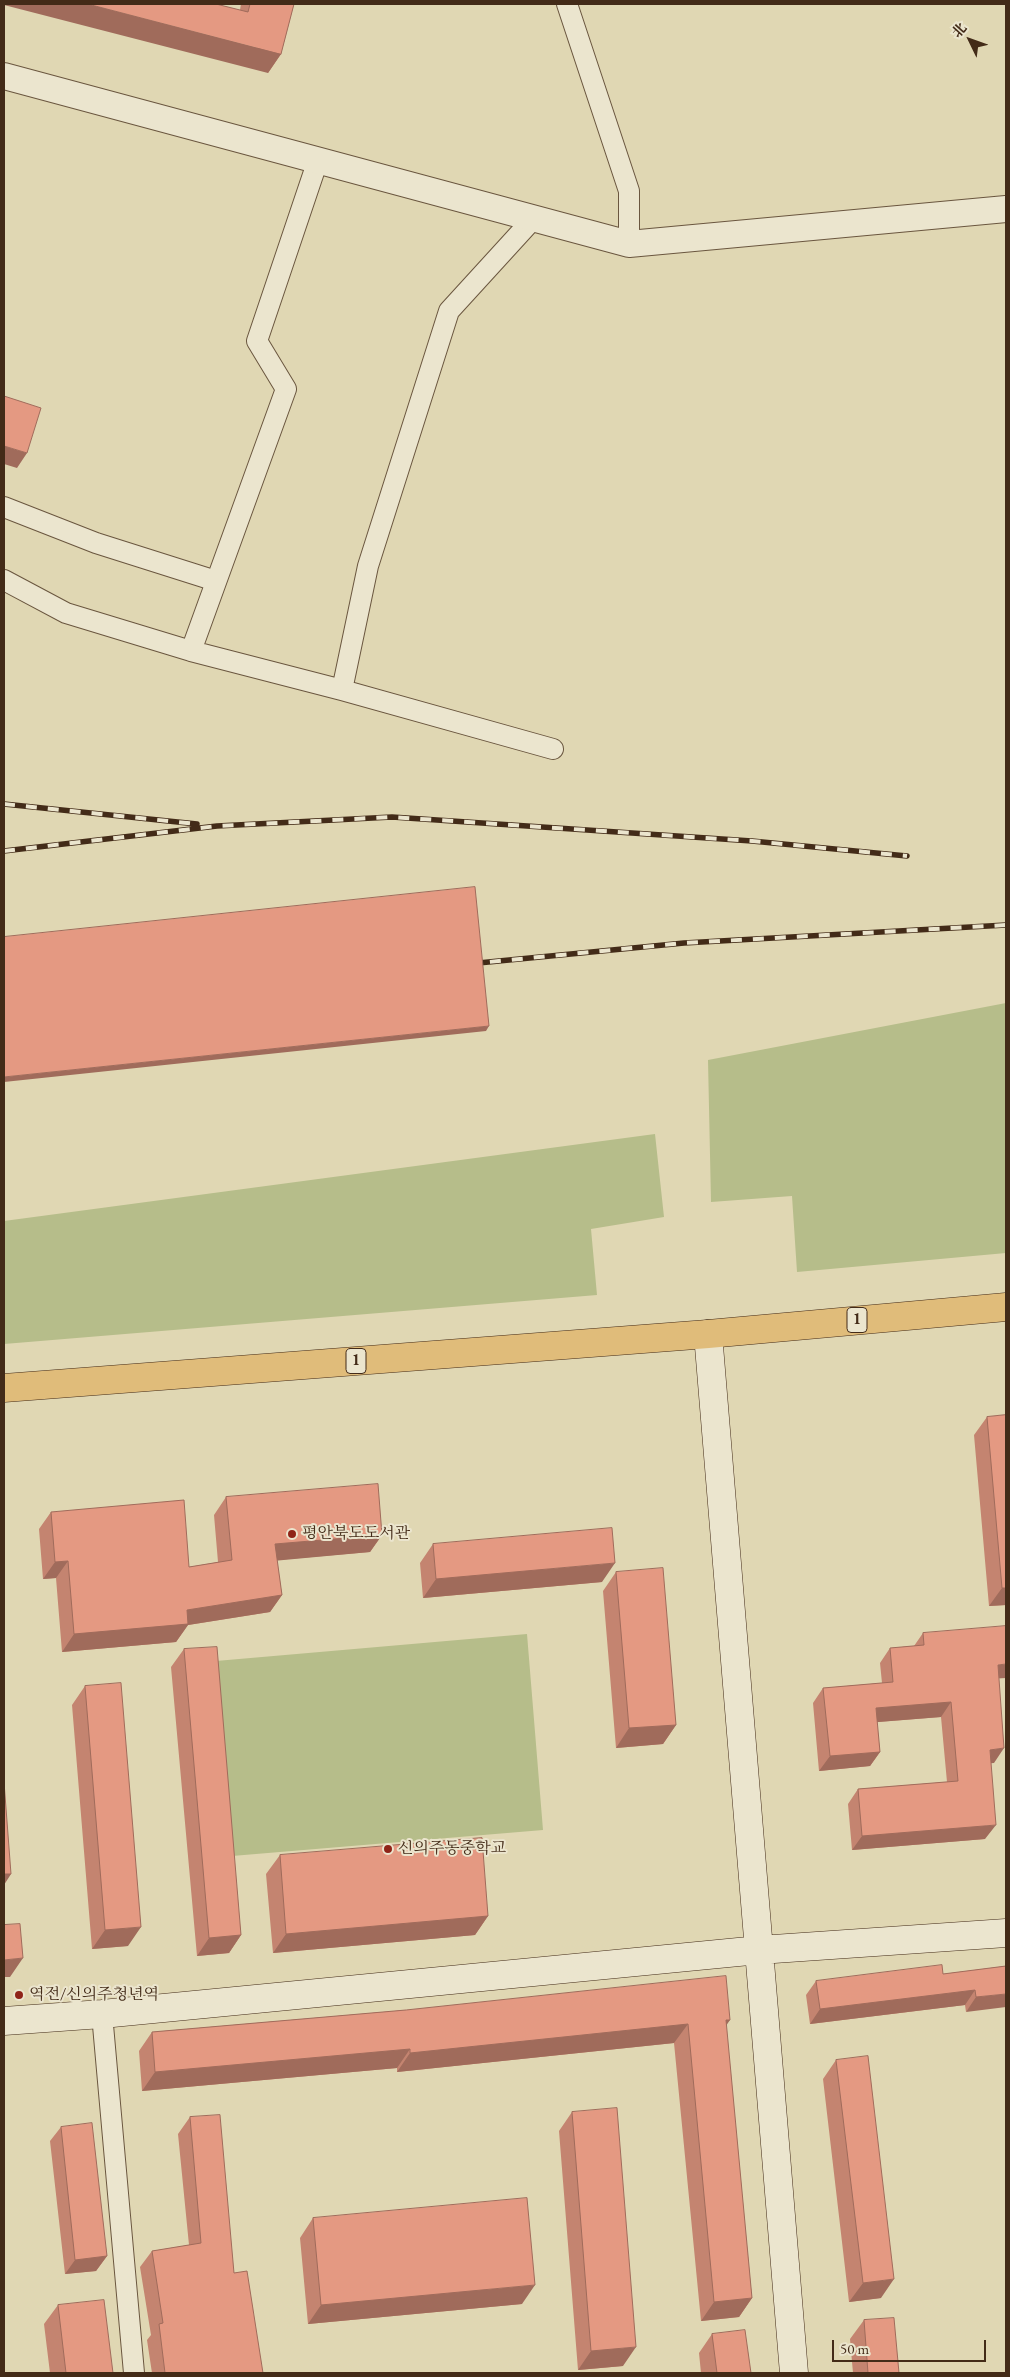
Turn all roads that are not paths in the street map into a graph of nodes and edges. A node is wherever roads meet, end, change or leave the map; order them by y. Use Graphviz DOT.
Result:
graph roads {
  1 [pos="567,4"];
  2 [pos="4,76"];
  3 [pos="318,160"];
  4 [pos="1006,208"];
  5 [pos="533,218"];
  6 [pos="629,244"];
  7 [pos="4,508"];
  8 [pos="4,580"];
  9 [pos="216,581"];
  10 [pos="191,651"];
  11 [pos="342,690"];
  12 [pos="553,749"];
  13 [pos="1006,1307"];
  14 [pos="708,1334"];
  15 [pos="4,1388"];
  16 [pos="1006,1933"];
  17 [pos="758,1950"];
  18 [pos="102,2014"];
  19 [pos="4,2021"];
  20 [pos="134,2373"];
  21 [pos="794,2373"];
  1 -- 6 [label="street"];
  2 -- 3 [label="street"];
  3 -- 5 [label="street"];
  3 -- 9 [label="street"];
  4 -- 6 [label="street"];
  5 -- 6 [label="street"];
  5 -- 11 [label="street"];
  7 -- 9 [label="street"];
  8 -- 10 [label="street"];
  9 -- 10 [label="street"];
  10 -- 11 [label="street"];
  11 -- 12 [label="street"];
  13 -- 14 [label="main road, 1"];
  14 -- 15 [label="main road, 1"];
  14 -- 17 [label="main road"];
  16 -- 17 [label="main road"];
  17 -- 18 [label="main road"];
  17 -- 21 [label="main road"];
  18 -- 19 [label="main road"];
  18 -- 20 [label="street"];
}
